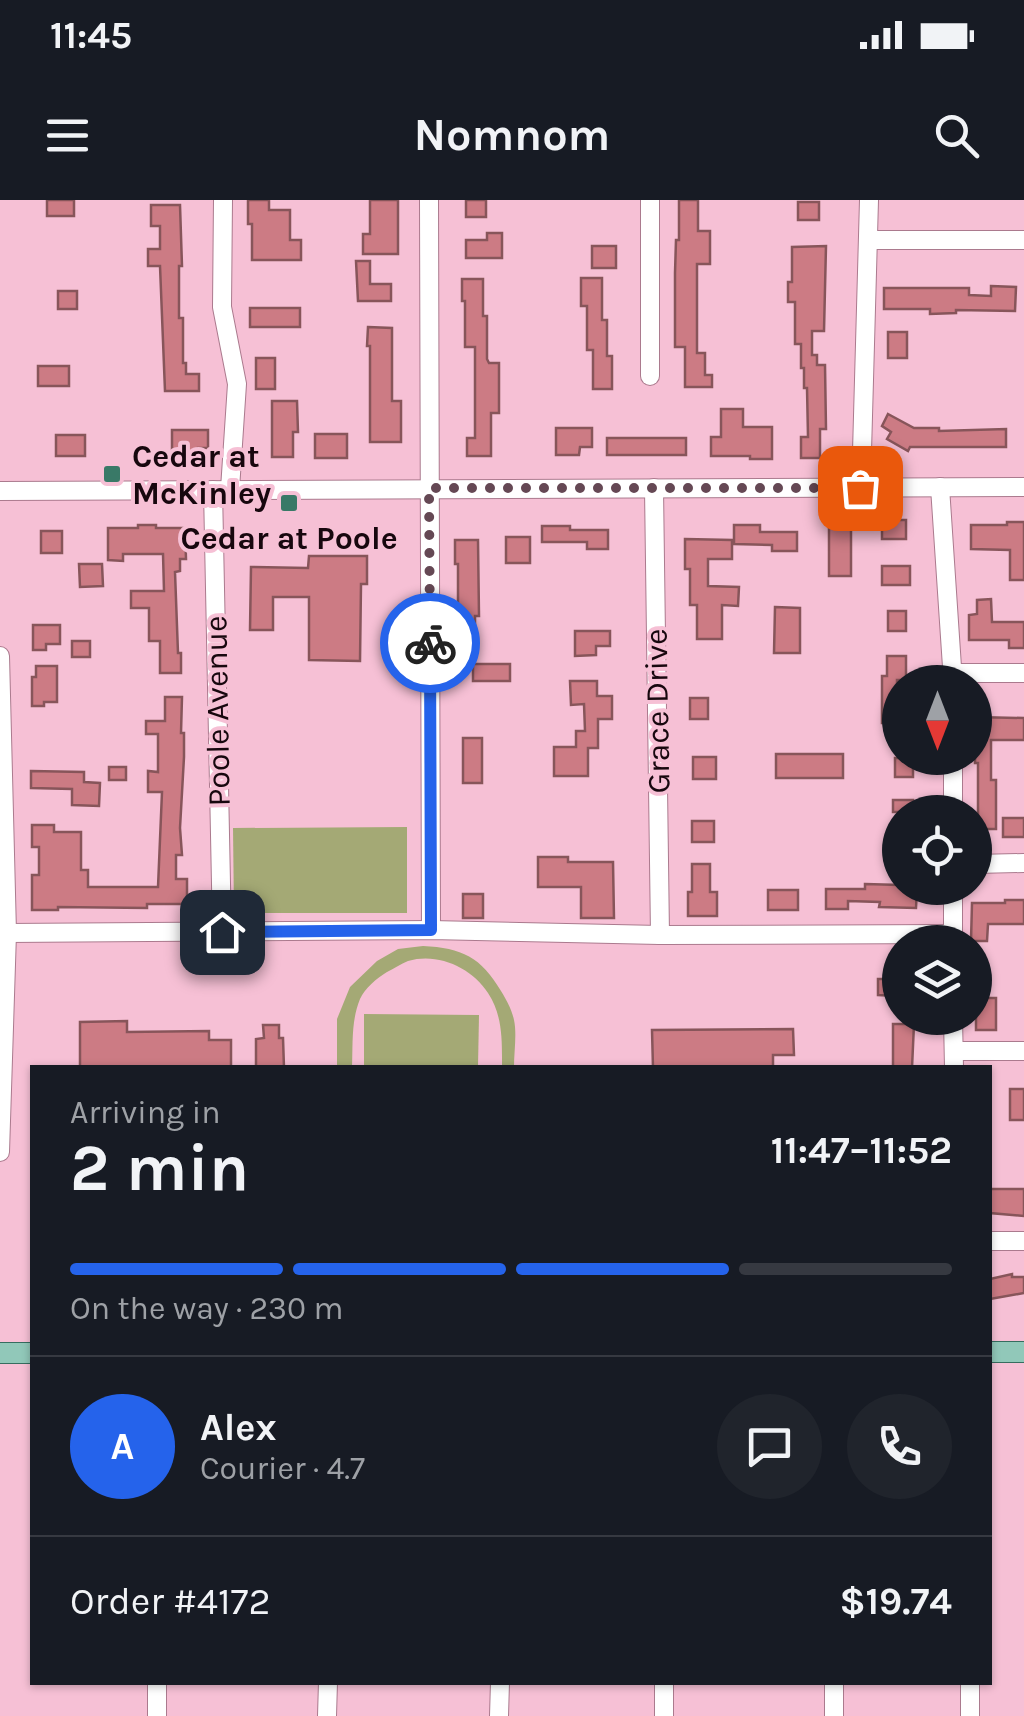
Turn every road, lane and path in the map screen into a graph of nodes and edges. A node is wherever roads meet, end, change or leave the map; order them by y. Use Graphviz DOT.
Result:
graph roads {
  1 [pos="223,200"];
  2 [pos="429,200"];
  3 [pos="650,200"];
  4 [pos="869,200"];
  5 [pos="869,240"];
  6 [pos="1024,240"];
  7 [pos="650,376"];
  8 [pos="940,487"];
  9 [pos="1024,487"];
  10 [pos="429,488"];
  11 [pos="654,488"];
  12 [pos="860,488"];
  13 [pos="221,489"];
  14 [pos="0,492"];
  15 [pos="0,656"];
  16 [pos="952,665"];
  17 [pos="1024,674"];
  18 [pos="992,676"];
  19 [pos="1024,863"];
  20 [pos="992,864"];
  21 [pos="3,880"];
  22 [pos="431,930"];
  23 [pos="7,932"];
  24 [pos="222,932"];
  25 [pos="660,935"];
  26 [pos="882,937"];
  27 [pos="3,956"];
  28 [pos="1024,1051"];
  29 [pos="954,1060"];
  30 [pos="0,1152"];
  31 [pos="992,1241"];
  32 [pos="1024,1241"];
  33 [pos="30,1352"];
  34 [pos="992,1352"];
  35 [pos="1024,1352"];
  36 [pos="0,1353"];
  37 [pos="157,1685"];
  38 [pos="328,1685"];
  39 [pos="500,1685"];
  40 [pos="664,1685"];
  41 [pos="834,1685"];
  42 [pos="970,1685"];
  43 [pos="157,1716"];
  44 [pos="327,1716"];
  45 [pos="499,1716"];
  46 [pos="664,1716"];
  47 [pos="834,1716"];
  48 [pos="970,1716"];
  1 -- 13 [label="street, Poole Avenue"];
  2 -- 10 [label="street"];
  3 -- 7 [label="street"];
  4 -- 5 [label="street"];
  5 -- 6 [label="street"];
  5 -- 12 [label="street"];
  8 -- 9 [label="street"];
  8 -- 12 [label="street"];
  8 -- 16 [label="street"];
  10 -- 11 [label="street"];
  10 -- 13 [label="street"];
  10 -- 22 [label="street"];
  11 -- 12 [label="street"];
  11 -- 25 [label="street, Grace Drive"];
  13 -- 14 [label="street"];
  13 -- 24 [label="street, Poole Avenue"];
  15 -- 21 [label="street"];
  17 -- 18 [label="street"];
  19 -- 20 [label="street"];
  21 -- 23 [label="street"];
  22 -- 24 [label="street"];
  22 -- 25 [label="street"];
  23 -- 24 [label="street"];
  23 -- 27 [label="street"];
  25 -- 26 [label="street"];
  27 -- 30 [label="street"];
  28 -- 29 [label="street"];
  31 -- 32 [label="street"];
  33 -- 36 [label="main road"];
  34 -- 35 [label="main road"];
  37 -- 43 [label="street"];
  38 -- 44 [label="street"];
  39 -- 45 [label="street"];
  40 -- 46 [label="street"];
  41 -- 47 [label="street"];
  42 -- 48 [label="street"];
}
